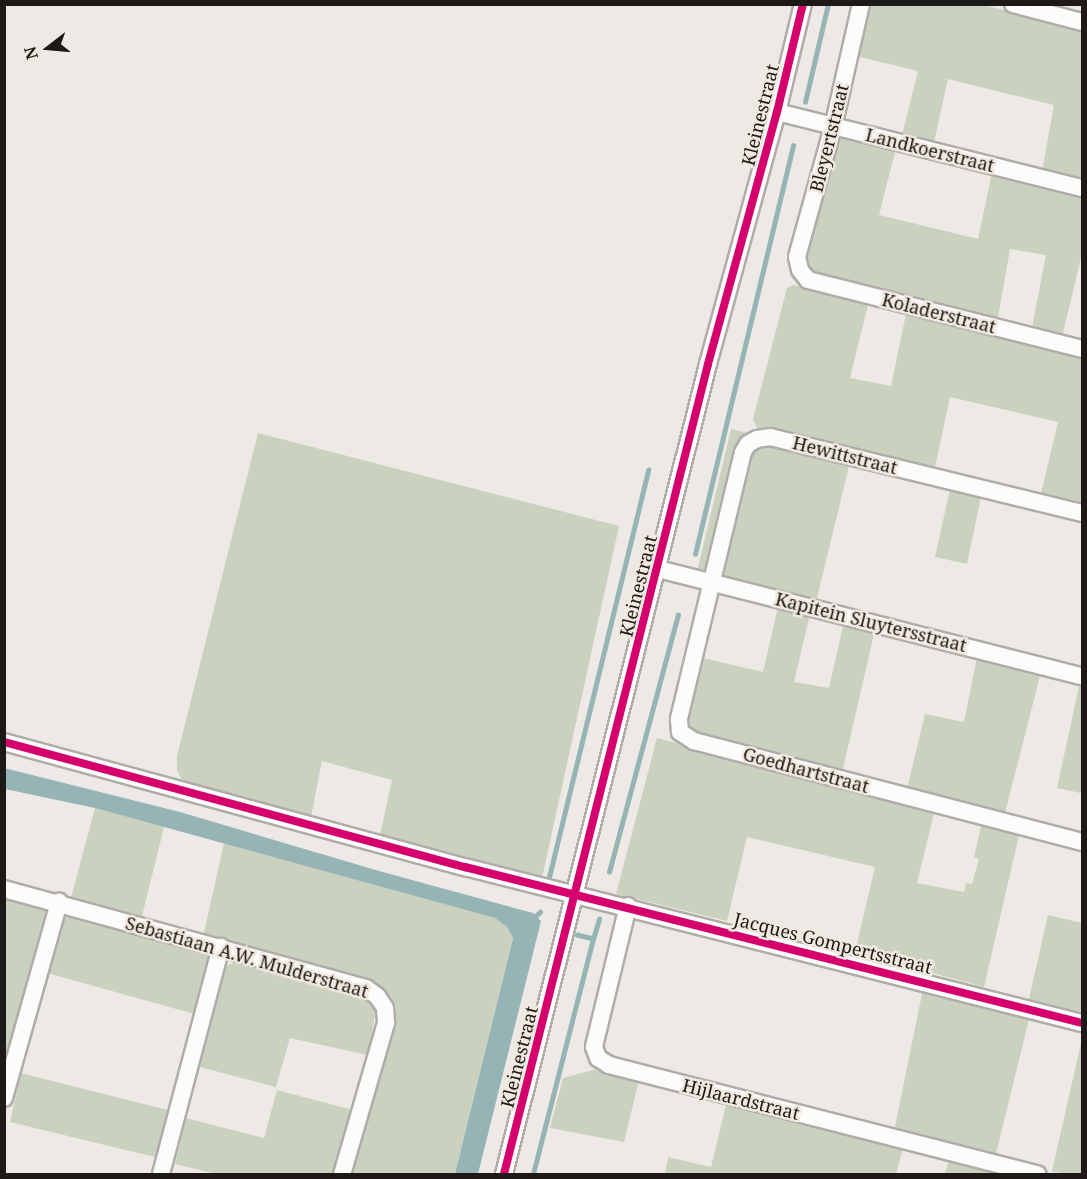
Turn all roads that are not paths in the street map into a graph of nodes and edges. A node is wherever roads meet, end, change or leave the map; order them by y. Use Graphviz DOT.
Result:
graph roads {
  1 [pos="803,4"];
  2 [pos="861,4"];
  3 [pos="1013,4"];
  4 [pos="1083,22"];
  5 [pos="777,112"];
  6 [pos="833,127"];
  7 [pos="1083,188"];
  8 [pos="800,270"];
  9 [pos="1083,349"];
  10 [pos="1083,513"];
  11 [pos="658,569"];
  12 [pos="714,582"];
  13 [pos="1083,676"];
  14 [pos="4,742"];
  15 [pos="1083,842"];
  16 [pos="4,889"];
  17 [pos="575,895"];
  18 [pos="59,902"];
  19 [pos="628,906"];
  20 [pos="221,947"];
  21 [pos="1083,1023"];
  22 [pos="4,1098"];
  23 [pos="161,1174"];
  24 [pos="342,1174"];
  25 [pos="504,1174"];
  26 [pos="1036,1174"];
  1 -- 5 [label="street, Kleinestraat"];
  2 -- 6 [label="street, Bleyertstraat"];
  3 -- 4 [label="street"];
  5 -- 6 [label="street, Landkoerstraat"];
  5 -- 11 [label="street, Kleinestraat"];
  6 -- 7 [label="street, Landkoerstraat"];
  6 -- 8 [label="street, Bleyertstraat"];
  8 -- 9 [label="street, Koladerstraat"];
  10 -- 12 [label="street, Hewittstraat"];
  11 -- 12 [label="street, Kapitein Sluytersstraat"];
  11 -- 17 [label="street, Kleinestraat"];
  12 -- 13 [label="street, Kapitein Sluytersstraat"];
  12 -- 15 [label="street, Goedhartstraat"];
  14 -- 17 [label="street, Jacques Gompertsstraat"];
  16 -- 18 [label="street, Sebastiaan A.W. Mulderstraat"];
  17 -- 19 [label="street, Jacques Gompertsstraat"];
  17 -- 25 [label="street, Kleinestraat"];
  18 -- 20 [label="street, Sebastiaan A.W. Mulderstraat"];
  18 -- 22 [label="street"];
  19 -- 21 [label="street, Jacques Gompertsstraat"];
  19 -- 26 [label="street, Hijlaardstraat"];
  20 -- 23 [label="street"];
  20 -- 24 [label="street, Sebastiaan A.W. Mulderstraat"];
}
